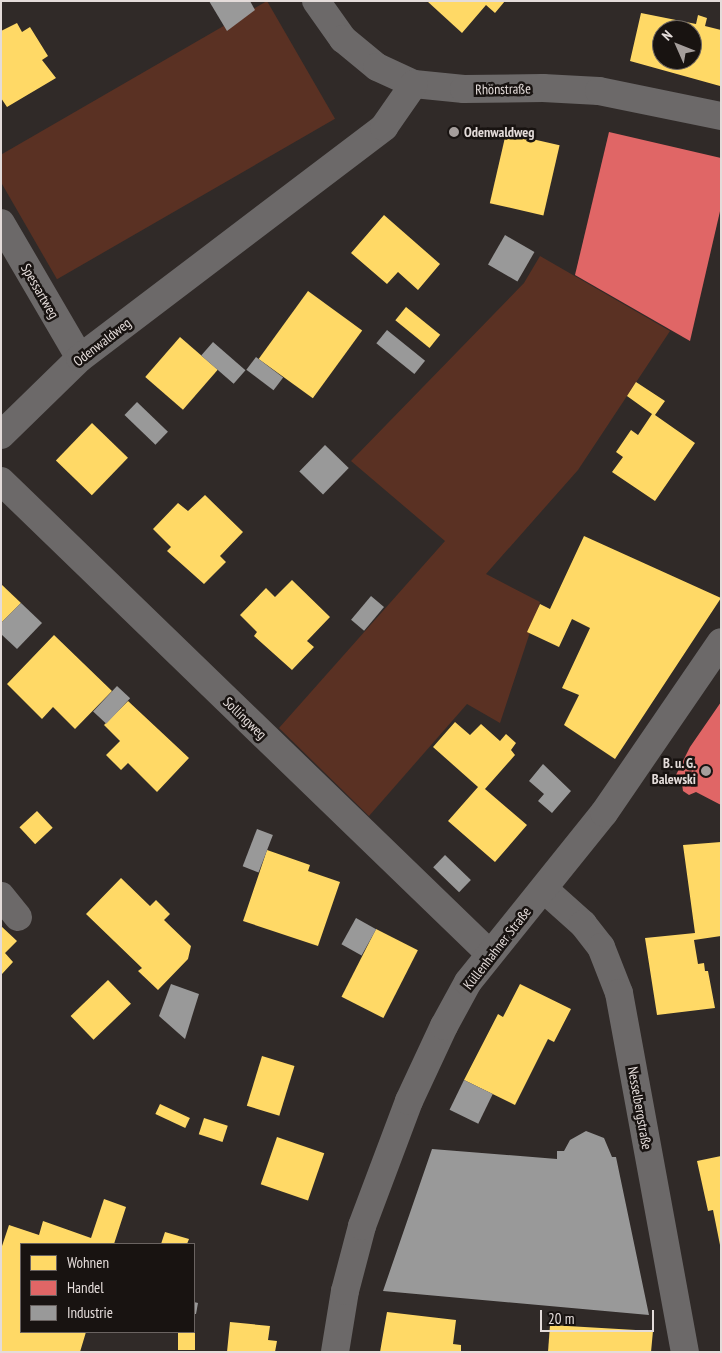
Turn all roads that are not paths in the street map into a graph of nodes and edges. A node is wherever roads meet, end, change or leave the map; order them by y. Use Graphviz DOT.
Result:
graph roads {
  1 [pos="316,1"];
  2 [pos="414,84"];
  3 [pos="721,116"];
  4 [pos="1,223"];
  5 [pos="80,358"];
  6 [pos="1,435"];
  7 [pos="1,481"];
  8 [pos="721,642"];
  9 [pos="545,890"];
  10 [pos="1,896"];
  11 [pos="18,917"];
  12 [pos="490,954"];
  13 [pos="336,1352"];
  14 [pos="685,1352"];
  1 -- 2 [label="street, Rhönstraße"];
  2 -- 3 [label="street, Rhönstraße"];
  2 -- 5 [label="street, Odenwaldweg"];
  4 -- 5 [label="street, Spessartweg"];
  5 -- 6 [label="street, Odenwaldweg"];
  7 -- 12 [label="street, Sollingweg"];
  8 -- 9 [label="street, Küllenhahner Straße"];
  9 -- 12 [label="street, Küllenhahner Straße"];
  9 -- 14 [label="street, Nesselbergstraße"];
  10 -- 11 [label="street"];
  12 -- 13 [label="street, Küllenhahner Straße"];
}
